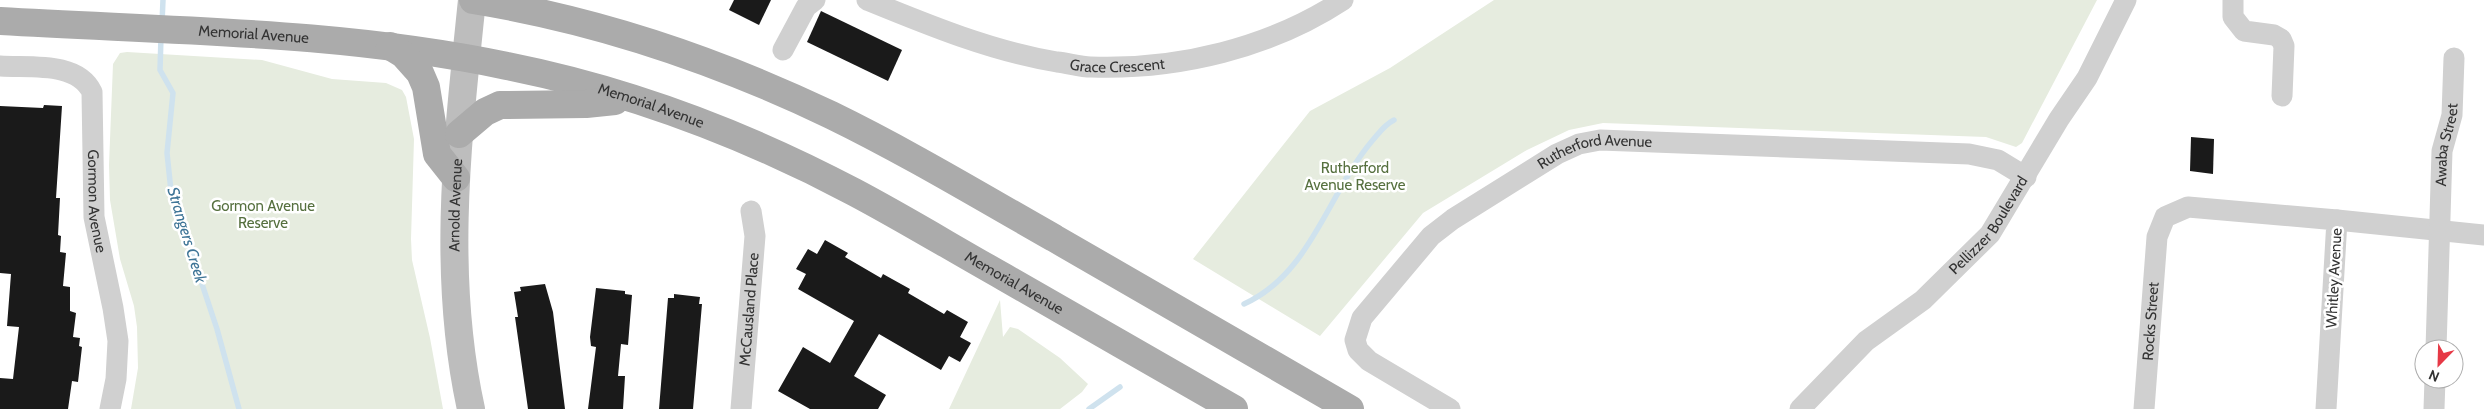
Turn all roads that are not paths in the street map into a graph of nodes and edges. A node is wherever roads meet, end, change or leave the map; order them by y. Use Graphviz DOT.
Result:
graph roads {
  1 [pos="473,0"];
  2 [pos="814,0"];
  3 [pos="867,0"];
  4 [pos="1343,0"];
  5 [pos="2126,0"];
  6 [pos="2232,0"];
  7 [pos="886,4"];
  8 [pos="534,6"];
  9 [pos="0,21"];
  10 [pos="390,46"];
  11 [pos="783,50"];
  12 [pos="466,58"];
  13 [pos="2454,58"];
  14 [pos="0,66"];
  15 [pos="2282,96"];
  16 [pos="634,100"];
  17 [pos="459,134"];
  18 [pos="2026,177"];
  19 [pos="456,178"];
  20 [pos="751,211"];
  21 [pos="2337,220"];
  22 [pos="2441,231"];
  23 [pos="2159,234"];
  24 [pos="2484,236"];
  25 [pos="2436,339"];
  26 [pos="2435,389"];
  27 [pos="110,409"];
  28 [pos="470,409"];
  29 [pos="741,409"];
  30 [pos="1234,409"];
  31 [pos="1350,409"];
  32 [pos="1450,409"];
  33 [pos="1800,409"];
  34 [pos="2144,409"];
  35 [pos="2326,409"];
  36 [pos="2434,409"];
  1 -- 8 [label="main road"];
  1 -- 12 [label="street, Arnold Avenue"];
  2 -- 11 [label="street"];
  3 -- 7 [label="street, Grace Crescent"];
  4 -- 7 [label="street, Grace Crescent"];
  5 -- 18 [label="street, Pellizzer Boulevard"];
  6 -- 15 [label="street"];
  8 -- 31 [label="main road"];
  9 -- 10 [label="main road, Memorial Avenue"];
  10 -- 12 [label="main road, Memorial Avenue"];
  10 -- 19 [label="main road"];
  12 -- 16 [label="main road, Memorial Avenue"];
  12 -- 17 [label="street, Arnold Avenue"];
  13 -- 22 [label="street, Awaba Street"];
  14 -- 27 [label="street, Gormon Avenue"];
  16 -- 17 [label="main road"];
  16 -- 30 [label="main road, Memorial Avenue"];
  17 -- 19 [label="street, Arnold Avenue"];
  18 -- 32 [label="street, Rutherford Avenue"];
  18 -- 33 [label="street, Pellizzer Boulevard"];
  19 -- 28 [label="street, Arnold Avenue"];
  20 -- 29 [label="street, McCausland Place"];
  21 -- 22 [label="street"];
  21 -- 23 [label="street, Whitley Avenue"];
  21 -- 35 [label="street, Whitley Avenue"];
  22 -- 24 [label="street"];
  22 -- 25 [label="street, Awaba Street"];
  23 -- 34 [label="street, Rocks Street"];
  26 -- 36 [label="street"];
}
